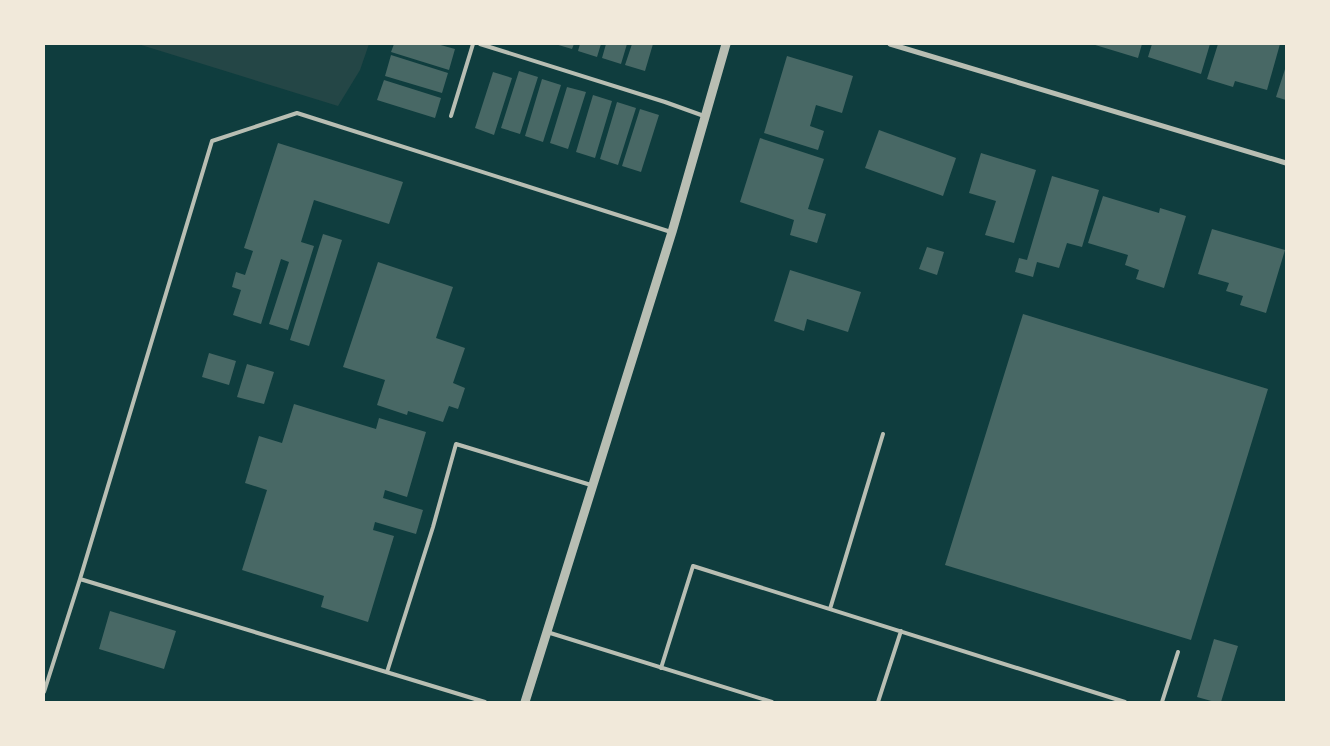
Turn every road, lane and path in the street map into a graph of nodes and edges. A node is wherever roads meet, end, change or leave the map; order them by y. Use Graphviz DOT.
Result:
graph roads {
  1 [pos="473,44"];
  2 [pos="480,44"];
  3 [pos="726,44"];
  4 [pos="890,44"];
  5 [pos="451,116"];
  6 [pos="705,116"];
  7 [pos="1286,163"];
  8 [pos="672,232"];
  9 [pos="883,434"];
  10 [pos="593,485"];
  11 [pos="80,579"];
  12 [pos="830,609"];
  13 [pos="900,631"];
  14 [pos="547,632"];
  15 [pos="1178,652"];
  16 [pos="661,668"];
  17 [pos="387,672"];
  18 [pos="44,692"];
  19 [pos="1113,700"];
  20 [pos="485,702"];
  21 [pos="525,702"];
  22 [pos="772,702"];
  23 [pos="878,702"];
  24 [pos="1125,702"];
  25 [pos="1162,702"];
  1 -- 5 [label="lane"];
  2 -- 6 [label="lane"];
  3 -- 6 [label="street"];
  4 -- 7 [label="street"];
  6 -- 8 [label="street"];
  8 -- 10 [label="street"];
  8 -- 11 [label="lane"];
  9 -- 12 [label="lane"];
  10 -- 14 [label="street"];
  10 -- 17 [label="lane"];
  11 -- 17 [label="lane"];
  11 -- 18 [label="lane"];
  12 -- 13 [label="lane"];
  12 -- 16 [label="lane"];
  13 -- 19 [label="lane"];
  13 -- 23 [label="lane"];
  14 -- 16 [label="lane"];
  14 -- 21 [label="street"];
  15 -- 25 [label="lane"];
  16 -- 22 [label="lane"];
  17 -- 20 [label="lane"];
  19 -- 24 [label="lane"];
}
